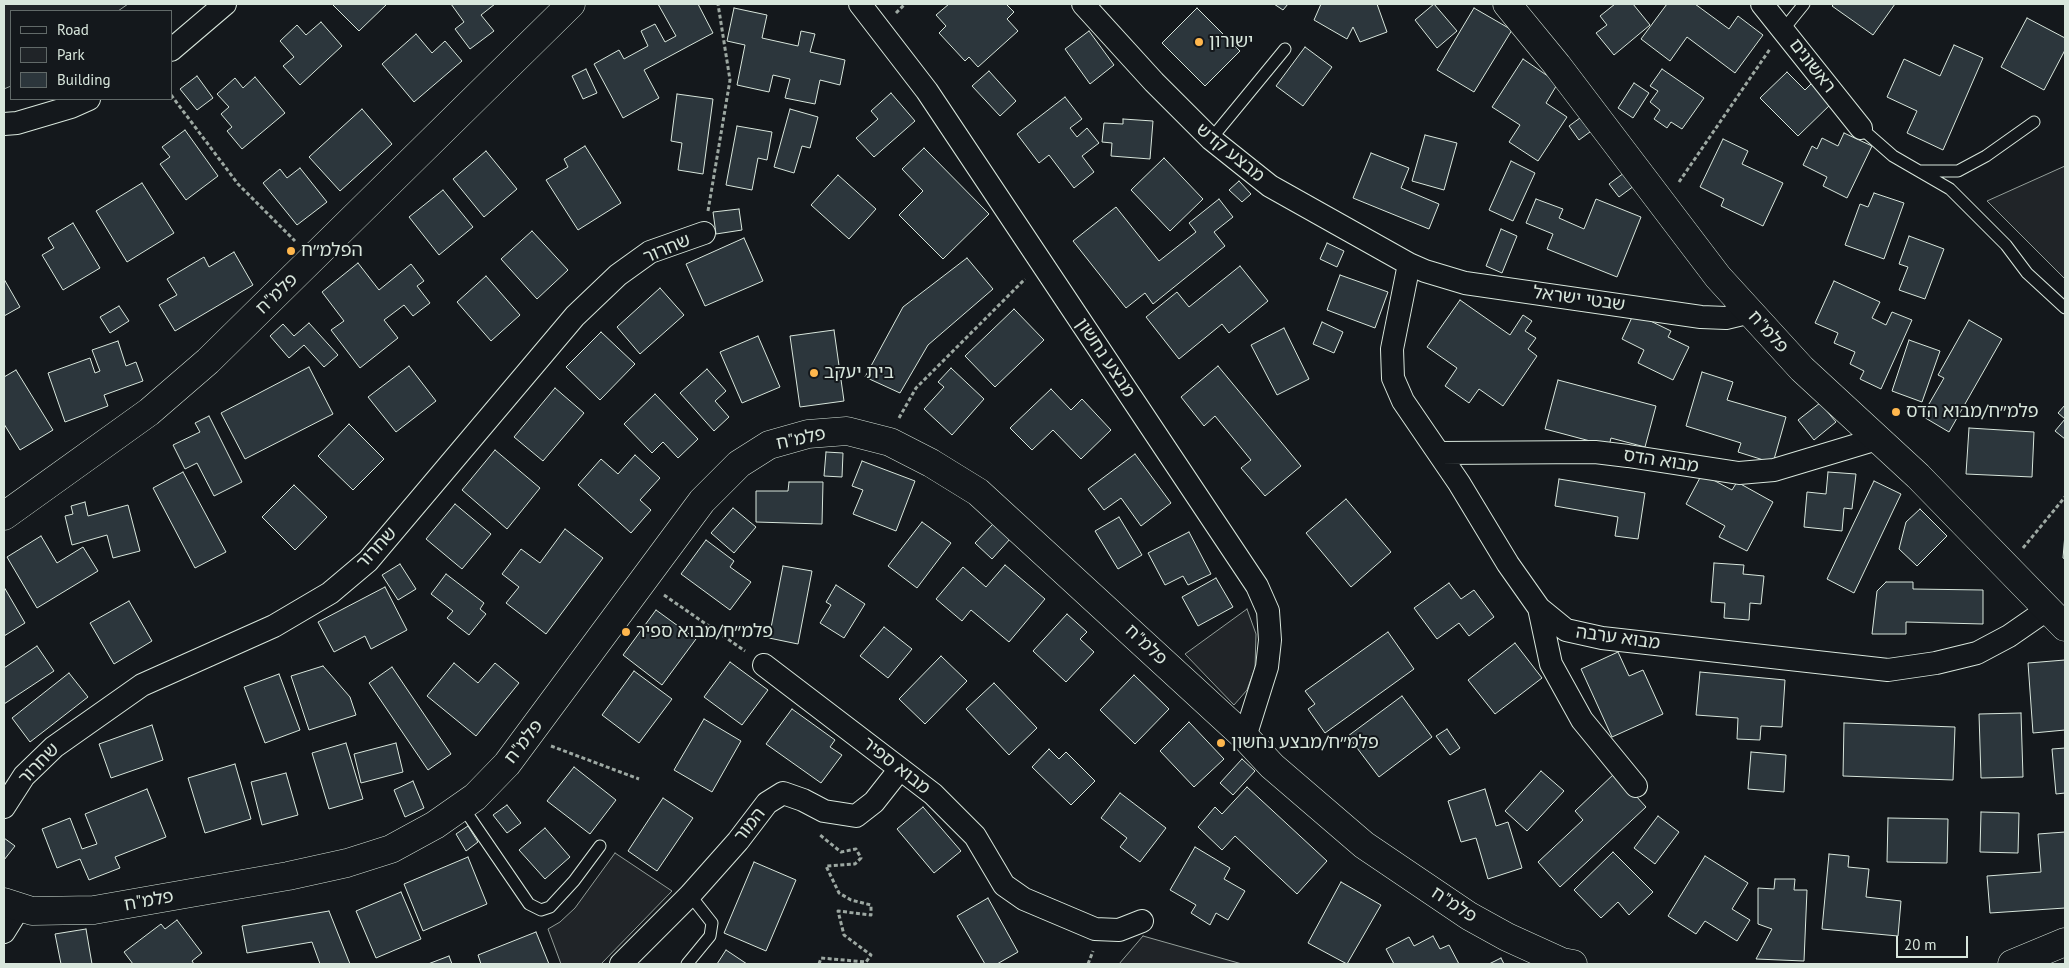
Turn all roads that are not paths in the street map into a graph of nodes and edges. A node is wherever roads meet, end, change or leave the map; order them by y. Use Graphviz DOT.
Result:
graph roads {
  1 [pos="225,4"];
  2 [pos="571,4"];
  3 [pos="860,4"];
  4 [pos="1082,4"];
  5 [pos="1507,4"];
  6 [pos="1762,4"];
  7 [pos="1804,4"];
  8 [pos="1783,30"];
  9 [pos="1285,48"];
  10 [pos="172,49"];
  11 [pos="88,100"];
  12 [pos="2034,122"];
  13 [pos="4,124"];
  14 [pos="1861,128"];
  15 [pos="1211,140"];
  16 [pos="1918,171"];
  17 [pos="704,233"];
  18 [pos="1409,264"];
  19 [pos="2065,308"];
  20 [pos="1751,312"];
  21 [pos="1877,439"];
  22 [pos="1439,453"];
  23 [pos="4,516"];
  24 [pos="1539,608"];
  25 [pos="2057,618"];
  26 [pos="764,665"];
  27 [pos="1245,736"];
  28 [pos="900,769"];
  29 [pos="1636,786"];
  30 [pos="462,806"];
  31 [pos="4,807"];
  32 [pos="600,846"];
  33 [pos="690,895"];
  34 [pos="12,905"];
  35 [pos="1142,920"];
  36 [pos="4,932"];
  37 [pos="2065,942"];
  38 [pos="1540,958"];
  39 [pos="622,964"];
  40 [pos="687,964"];
  41 [pos="1573,964"];
  42 [pos="2012,964"];
  1 -- 10 [label="street"];
  2 -- 23 [label="street, פלמ\"ח"];
  3 -- 27 [label="street, מבצע נחשון"];
  4 -- 15 [label="street, מבצע קדש"];
  5 -- 20 [label="street, פלמ\"ח"];
  6 -- 8 [label="street, ראשונים"];
  7 -- 8 [label="lane"];
  8 -- 14 [label="street, ראשונים"];
  9 -- 15 [label="lane"];
  11 -- 13 [label="street"];
  12 -- 16 [label="lane"];
  14 -- 16 [label="lane"];
  15 -- 18 [label="street, מבצע קדש"];
  16 -- 19 [label="lane"];
  17 -- 31 [label="street, שחרור"];
  18 -- 20 [label="street, שבטי ישראל"];
  18 -- 22 [label="street, מבוא ערבה"];
  20 -- 21 [label="street, פלמ\"ח"];
  21 -- 22 [label="street, מבוא הדס"];
  21 -- 25 [label="street, פלמ\"ח"];
  22 -- 24 [label="street, מבוא ערבה"];
  24 -- 25 [label="street, מבוא ערבה"];
  24 -- 29 [label="street"];
  26 -- 28 [label="street, מבוא ספיר"];
  27 -- 30 [label="street, פלמ\"ח"];
  27 -- 38 [label="street, פלמ\"ח"];
  28 -- 33 [label="street, המור"];
  28 -- 35 [label="street, מבוא ספיר"];
  30 -- 32 [label="lane"];
  30 -- 34 [label="street, פלמ\"ח"];
  33 -- 39 [label="street, המור"];
  33 -- 40 [label="lane"];
  34 -- 36 [label="street"];
  37 -- 42 [label="street"];
  38 -- 41 [label="street, פלמ\"ח"];
}
